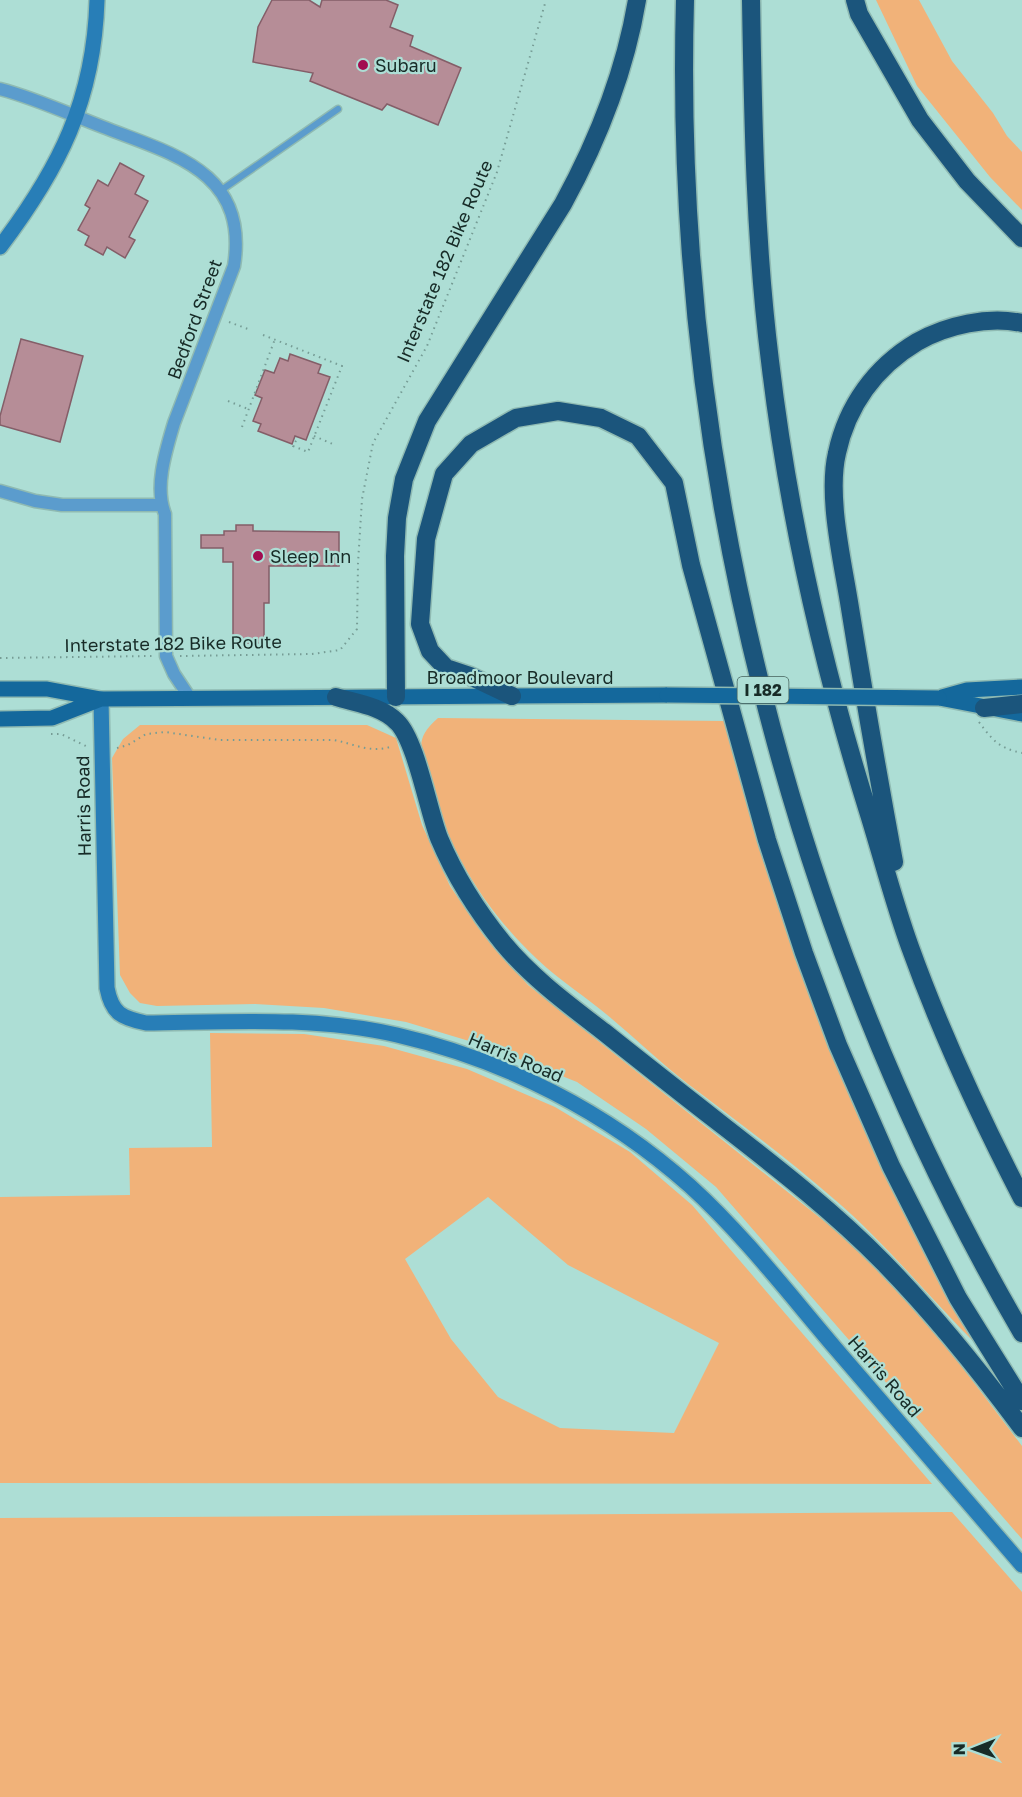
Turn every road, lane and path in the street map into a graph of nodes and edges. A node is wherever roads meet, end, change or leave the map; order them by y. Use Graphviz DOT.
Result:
graph roads {
  1 [pos="97,0"];
  2 [pos="546,0"];
  3 [pos="637,0"];
  4 [pos="685,0"];
  5 [pos="751,0"];
  6 [pos="855,0"];
  7 [pos="0,89"];
  8 [pos="339,109"];
  9 [pos="76,117"];
  10 [pos="220,191"];
  11 [pos="1022,238"];
  12 [pos="0,247"];
  13 [pos="229,322"];
  14 [pos="1022,323"];
  15 [pos="248,329"];
  16 [pos="263,334"];
  17 [pos="275,339"];
  18 [pos="228,401"];
  19 [pos="248,409"];
  20 [pos="243,427"];
  21 [pos="314,436"];
  22 [pos="297,439"];
  23 [pos="335,445"];
  24 [pos="0,491"];
  25 [pos="161,505"];
  26 [pos="166,656"];
  27 [pos="0,658"];
  28 [pos="1022,687"];
  29 [pos="0,689"];
  30 [pos="512,696"];
  31 [pos="336,697"];
  32 [pos="396,697"];
  33 [pos="190,698"];
  34 [pos="939,698"];
  35 [pos="101,699"];
  36 [pos="1022,704"];
  37 [pos="980,713"];
  38 [pos="1022,714"];
  39 [pos="0,719"];
  40 [pos="51,734"];
  41 [pos="398,743"];
  42 [pos="101,748"];
  43 [pos="1022,753"];
  44 [pos="910,946"];
  45 [pos="1022,1198"];
  46 [pos="1022,1333"];
  47 [pos="1022,1401"];
  48 [pos="1022,1428"];
  49 [pos="1022,1565"];
  1 -- 9 [label="street"];
  2 -- 26 [label="path, Interstate 182 Bike Route"];
  3 -- 32 [label="highway"];
  4 -- 46 [label="highway, I 182"];
  5 -- 44 [label="highway"];
  6 -- 11 [label="highway"];
  7 -- 9 [label="street, Bedford Street"];
  8 -- 10 [label="lane"];
  9 -- 10 [label="street, Bedford Street"];
  9 -- 12 [label="street"];
  10 -- 25 [label="street, Bedford Street"];
  13 -- 15 [label="path"];
  14 -- 44 [label="highway"];
  16 -- 17 [label="path"];
  17 -- 19 [label="path"];
  17 -- 21 [label="path"];
  18 -- 19 [label="path"];
  19 -- 20 [label="path"];
  21 -- 22 [label="path"];
  21 -- 23 [label="path"];
  24 -- 25 [label="street"];
  25 -- 26 [label="street, Bedford Street"];
  26 -- 27 [label="path, Interstate 182 Bike Route"];
  26 -- 33 [label="street, Bedford Street"];
  28 -- 34 [label="main road, Broadmoor Boulevard"];
  29 -- 35 [label="main road, Broadmoor Boulevard"];
  30 -- 32 [label="main road, Broadmoor Boulevard"];
  30 -- 34 [label="main road, Broadmoor Boulevard, bridge"];
  30 -- 47 [label="highway"];
  31 -- 32 [label="main road, Broadmoor Boulevard"];
  31 -- 33 [label="main road, Broadmoor Boulevard"];
  31 -- 48 [label="highway"];
  33 -- 35 [label="main road, Broadmoor Boulevard"];
  34 -- 37 [label="main road, Broadmoor Boulevard"];
  35 -- 39 [label="main road, Broadmoor Boulevard"];
  35 -- 42 [label="street, Harris Road"];
  36 -- 37 [label="highway"];
  37 -- 38 [label="main road, Broadmoor Boulevard"];
  37 -- 43 [label="path"];
  40 -- 42 [label="path"];
  41 -- 42 [label="path"];
  42 -- 49 [label="street, Harris Road"];
  44 -- 45 [label="highway"];
}
